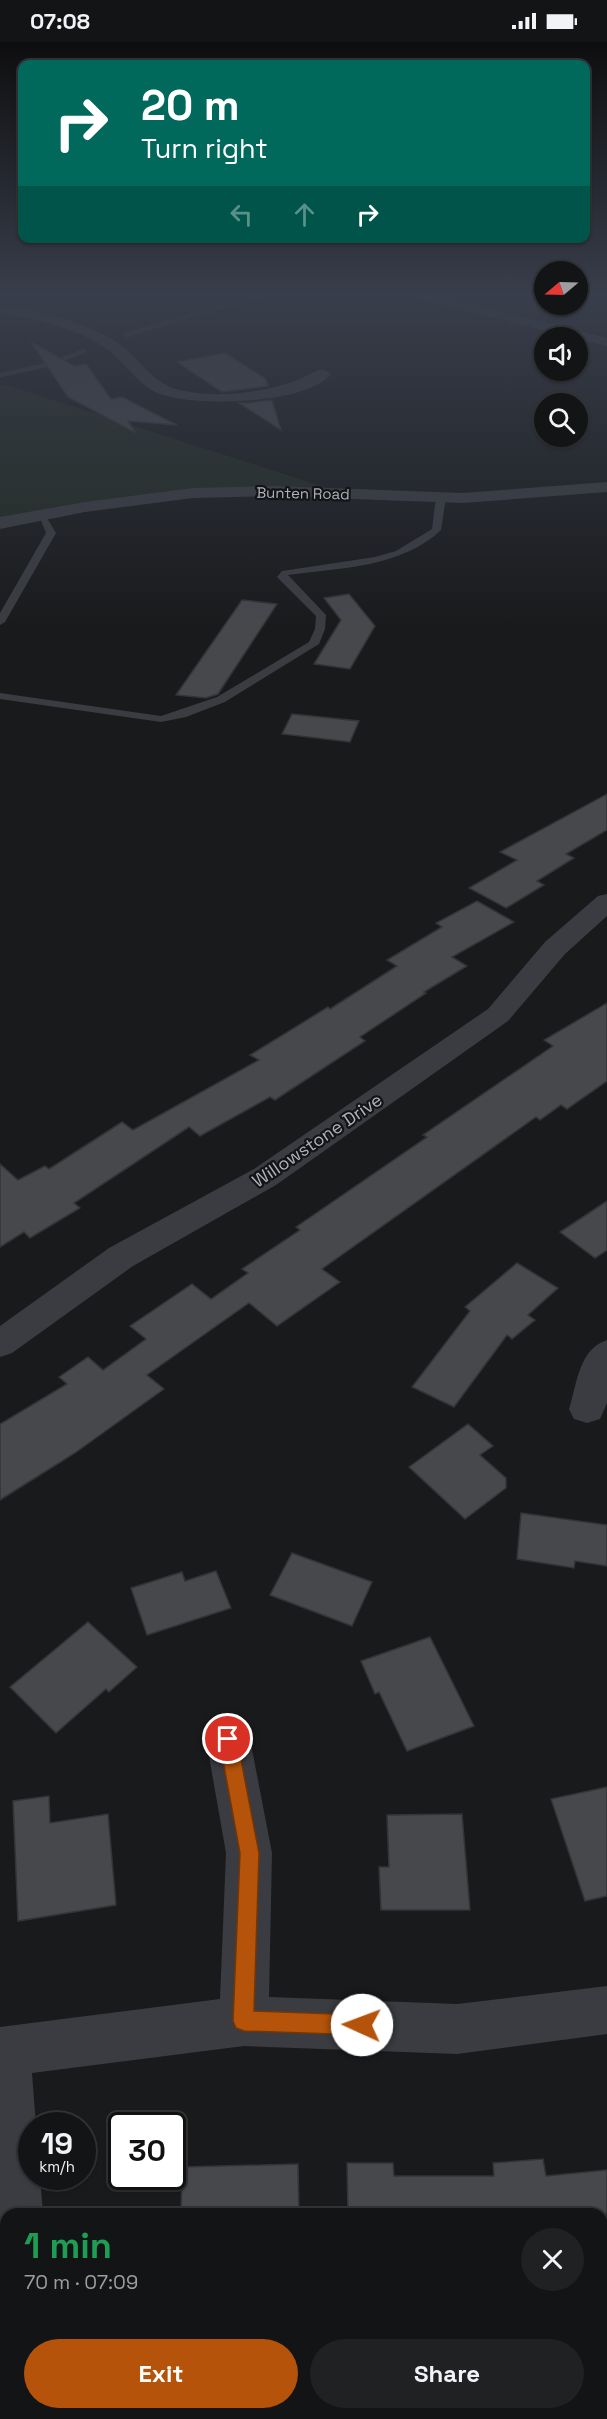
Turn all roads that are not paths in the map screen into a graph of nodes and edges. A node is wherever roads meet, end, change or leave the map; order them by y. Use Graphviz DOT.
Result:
graph roads {
  1 [pos="607,487"];
  2 [pos="441,497"];
  3 [pos="40,515"];
  4 [pos="0,523"];
  5 [pos="0,622"];
  6 [pos="0,696"];
  7 [pos="607,902"];
  8 [pos="0,1344"];
  9 [pos="607,1354"];
  10 [pos="586,1409"];
  11 [pos="228,1739"];
  12 [pos="607,2010"];
  13 [pos="244,2021"];
  14 [pos="3,2051"];
  15 [pos="16,2208"];
  1 -- 2 [label="street, Bunten Road"];
  2 -- 3 [label="street, Bunten Road"];
  2 -- 6 [label="lane"];
  3 -- 4 [label="street, Bunten Road"];
  3 -- 5 [label="lane"];
  7 -- 8 [label="street, Willowstone Drive"];
  9 -- 10 [label="street"];
  11 -- 13 [label="street"];
  12 -- 13 [label="street"];
  13 -- 14 [label="street"];
  14 -- 15 [label="street"];
}
